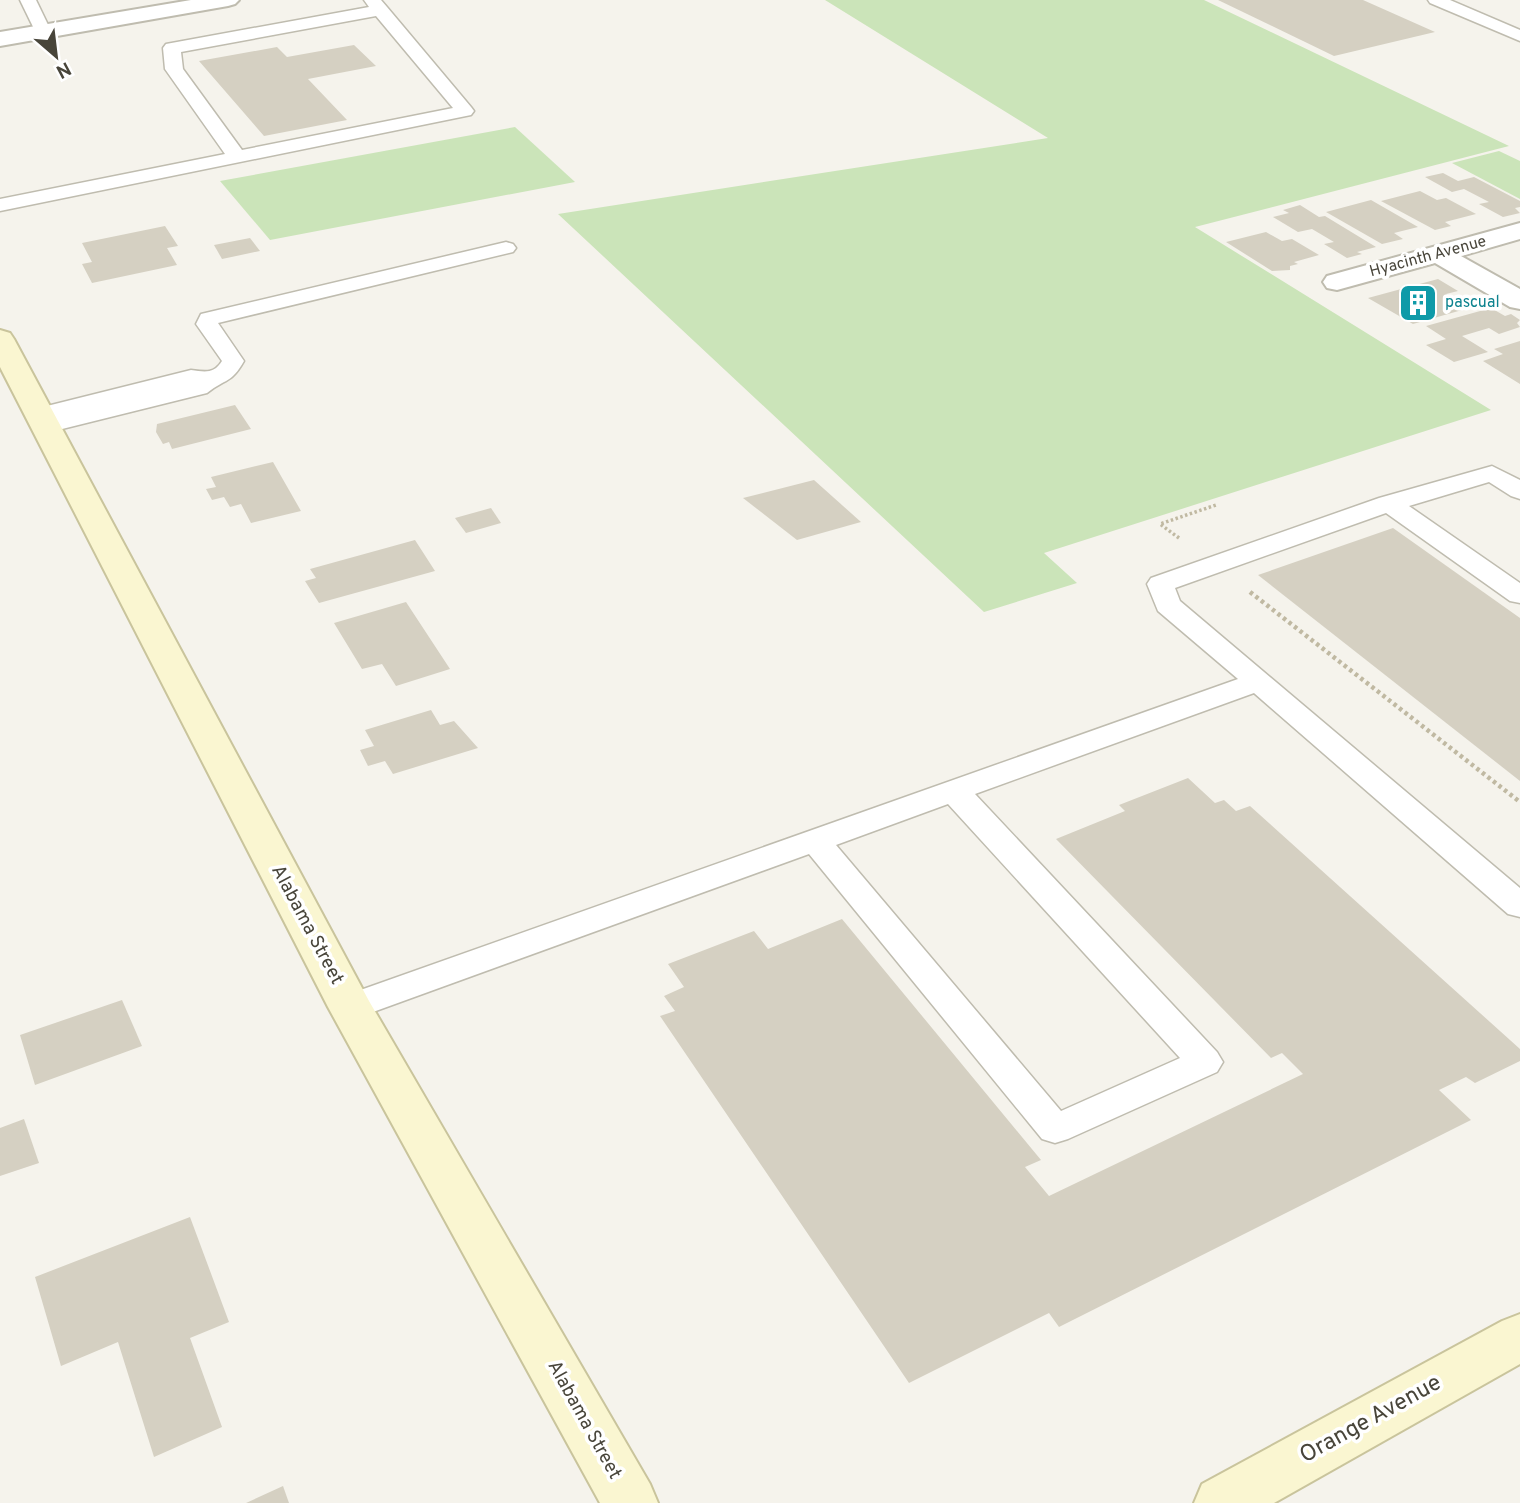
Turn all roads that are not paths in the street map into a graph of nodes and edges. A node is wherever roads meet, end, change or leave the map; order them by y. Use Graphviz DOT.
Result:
graph roads {
  1 [pos="28,0"];
  2 [pos="228,0"];
  3 [pos="1436,0"];
  4 [pos="376,5"];
  5 [pos="43,32"];
  6 [pos="1520,36"];
  7 [pos="0,38"];
  8 [pos="237,157"];
  9 [pos="0,205"];
  10 [pos="1520,231"];
  11 [pos="506,248"];
  12 [pos="1438,254"];
  13 [pos="1337,282"];
  14 [pos="1520,300"];
  15 [pos="0,338"];
  16 [pos="42,420"];
  17 [pos="1520,491"];
  18 [pos="1388,503"];
  19 [pos="1520,595"];
  20 [pos="1258,682"];
  21 [pos="954,791"];
  22 [pos="815,841"];
  23 [pos="1520,906"];
  24 [pos="350,1007"];
  25 [pos="1520,1337"];
  26 [pos="630,1503"];
  27 [pos="1222,1503"];
  1 -- 5 [label="lane"];
  2 -- 5 [label="street"];
  3 -- 6 [label="lane"];
  4 -- 8 [label="lane"];
  4 -- 8 [label="lane"];
  5 -- 7 [label="street"];
  8 -- 9 [label="lane"];
  10 -- 12 [label="street, Hyacinth Avenue"];
  11 -- 16 [label="lane"];
  12 -- 13 [label="street, Hyacinth Avenue"];
  12 -- 14 [label="street"];
  15 -- 16 [label="main road, Alabama Street"];
  16 -- 24 [label="main road, Alabama Street"];
  17 -- 18 [label="lane"];
  18 -- 19 [label="lane"];
  18 -- 20 [label="lane"];
  20 -- 21 [label="lane"];
  20 -- 23 [label="lane"];
  21 -- 22 [label="lane"];
  21 -- 22 [label="lane"];
  22 -- 24 [label="lane"];
  24 -- 26 [label="main road, Alabama Street"];
  25 -- 27 [label="main road, Orange Avenue"];
}
